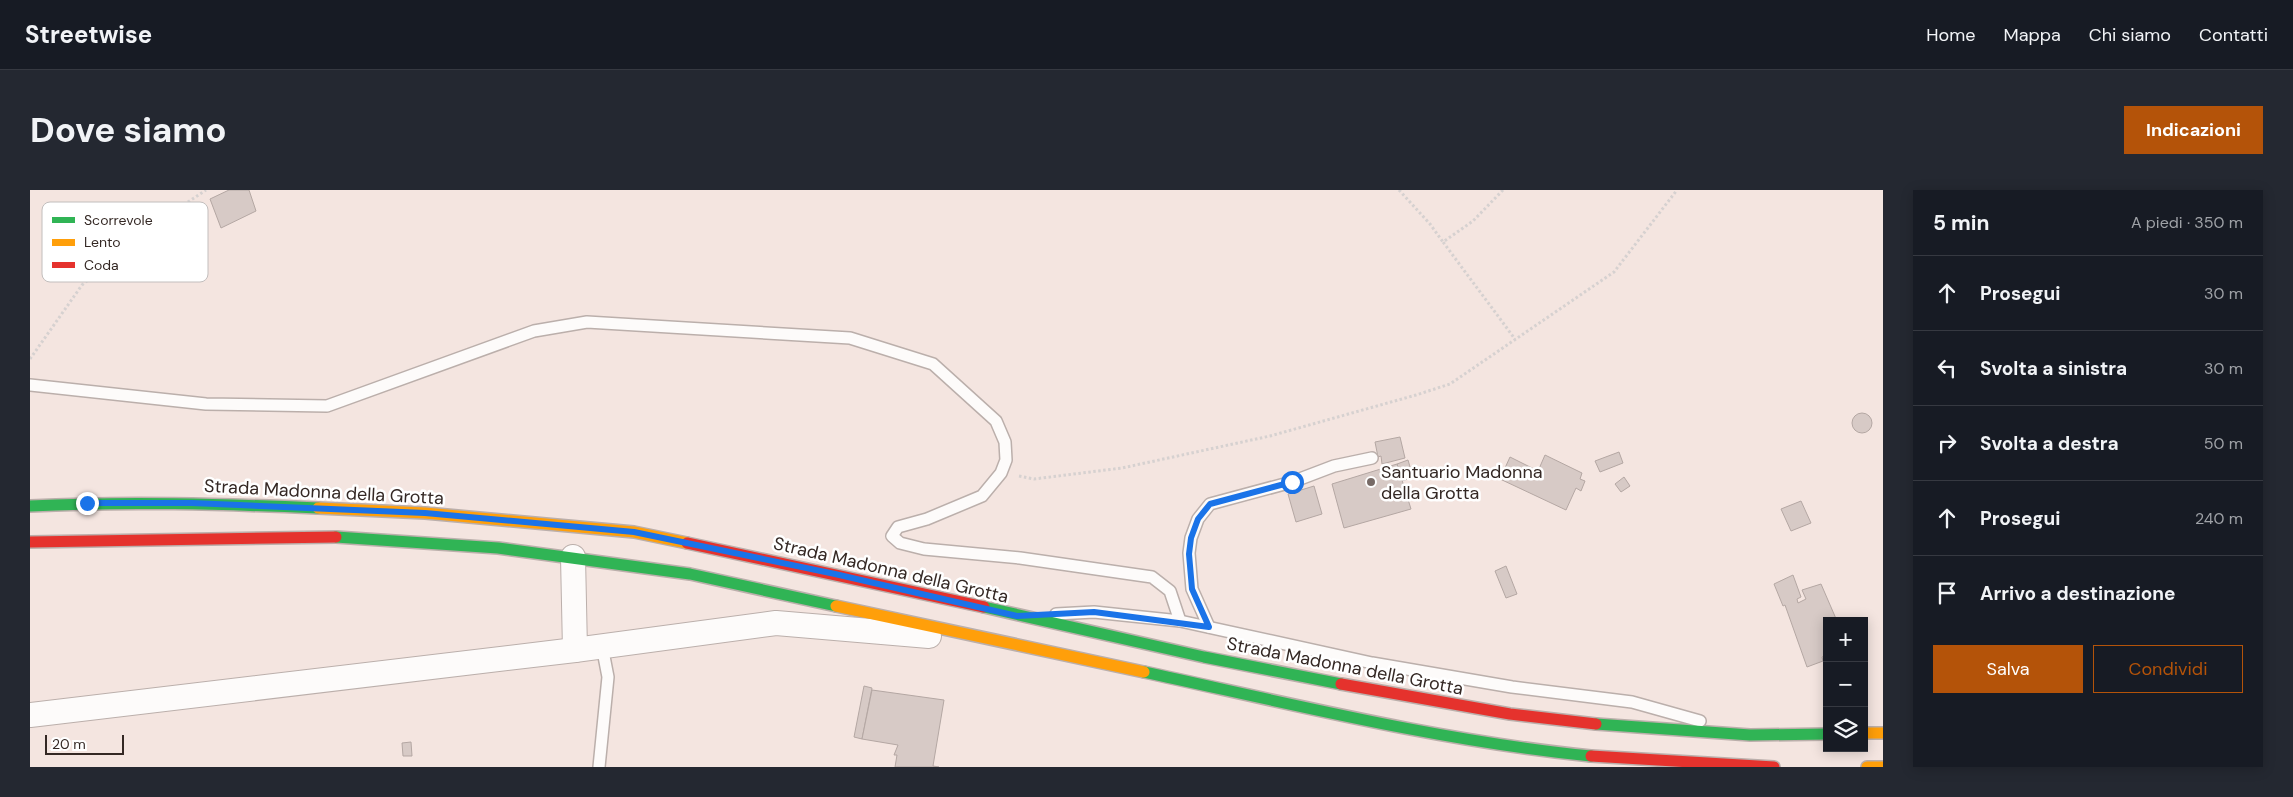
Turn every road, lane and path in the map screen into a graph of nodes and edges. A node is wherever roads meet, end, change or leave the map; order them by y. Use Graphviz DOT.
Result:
graph roads {
  1 [pos="206,190"];
  2 [pos="1399,190"];
  3 [pos="1503,190"];
  4 [pos="1677,190"];
  5 [pos="188,202"];
  6 [pos="1442,242"];
  7 [pos="86,282"];
  8 [pos="1515,338"];
  9 [pos="30,359"];
  10 [pos="30,385"];
  11 [pos="1372,458"];
  12 [pos="1034,479"];
  13 [pos="30,506"];
  14 [pos="30,542"];
  15 [pos="573,557"];
  16 [pos="1017,616"];
  17 [pos="1180,621"];
  18 [pos="1209,627"];
  19 [pos="997,642"];
  20 [pos="602,646"];
  21 [pos="575,650"];
  22 [pos="30,715"];
  23 [pos="1883,733"];
  24 [pos="1823,734"];
  25 [pos="1868,734"];
  26 [pos="1750,735"];
  27 [pos="599,767"];
  28 [pos="1774,767"];
  29 [pos="1867,767"];
  30 [pos="1883,767"];
  1 -- 5 [label="path"];
  2 -- 6 [label="path"];
  3 -- 6 [label="path"];
  4 -- 8 [label="path"];
  6 -- 8 [label="path"];
  7 -- 9 [label="path"];
  8 -- 12 [label="path"];
  10 -- 17 [label="lane"];
  11 -- 18 [label="lane"];
  13 -- 16 [label="main road, Strada Madonna della Grotta"];
  14 -- 15 [label="main road"];
  15 -- 19 [label="main road"];
  15 -- 21 [label="street"];
  16 -- 17 [label="lane"];
  16 -- 26 [label="main road, Strada Madonna della Grotta"];
  17 -- 18 [label="lane"];
  18 -- 26 [label="lane"];
  19 -- 20 [label="street"];
  19 -- 28 [label="main road"];
  20 -- 21 [label="street"];
  20 -- 27 [label="lane"];
  21 -- 22 [label="street"];
  23 -- 25 [label="main road"];
  24 -- 26 [label="main road, Strada Madonna della Grotta"];
  29 -- 30 [label="main road"];
}
